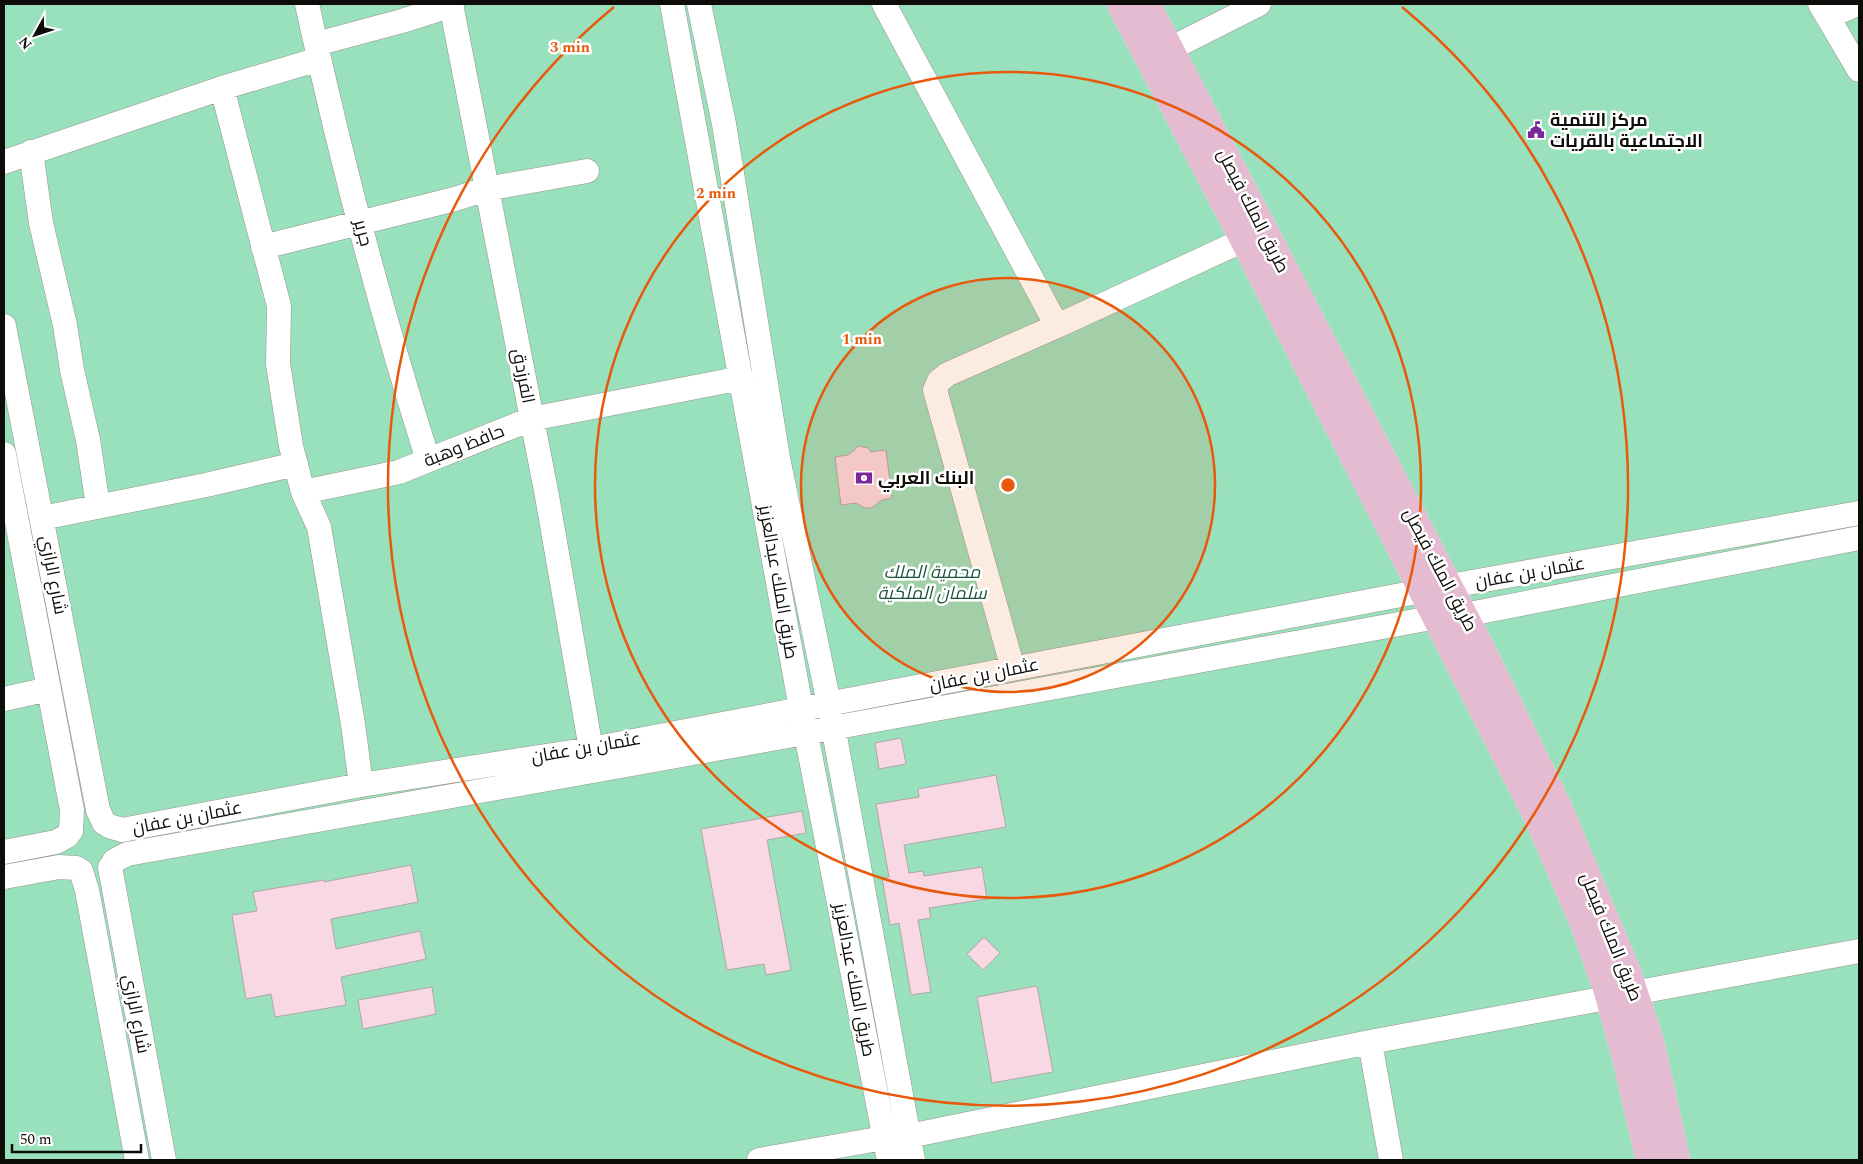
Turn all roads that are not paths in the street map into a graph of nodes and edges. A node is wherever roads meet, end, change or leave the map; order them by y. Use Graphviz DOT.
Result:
graph roads {
  1 [pos="307,4"];
  2 [pos="452,4"];
  3 [pos="672,4"];
  4 [pos="699,4"];
  5 [pos="884,4"];
  6 [pos="1121,4"];
  7 [pos="1146,4"];
  8 [pos="1259,4"];
  9 [pos="1857,4"];
  10 [pos="1824,10"];
  11 [pos="1170,49"];
  12 [pos="318,51"];
  13 [pos="1859,70"];
  14 [pos="222,88"];
  15 [pos="31,152"];
  16 [pos="4,162"];
  17 [pos="587,171"];
  18 [pos="486,189"];
  19 [pos="361,224"];
  20 [pos="1244,240"];
  21 [pos="263,247"];
  22 [pos="4,326"];
  23 [pos="1057,326"];
  24 [pos="742,378"];
  25 [pos="531,419"];
  26 [pos="4,454"];
  27 [pos="428,460"];
  28 [pos="296,464"];
  29 [pos="304,492"];
  30 [pos="98,506"];
  31 [pos="1859,513"];
  32 [pos="42,518"];
  33 [pos="1859,538"];
  34 [pos="1448,588"];
  35 [pos="1422,591"];
  36 [pos="1450,616"];
  37 [pos="1012,669"];
  38 [pos="49,689"];
  39 [pos="4,699"];
  40 [pos="829,704"];
  41 [pos="800,708"];
  42 [pos="833,728"];
  43 [pos="805,733"];
  44 [pos="591,749"];
  45 [pos="361,786"];
  46 [pos="106,825"];
  47 [pos="69,834"];
  48 [pos="4,852"];
  49 [pos="112,864"];
  50 [pos="78,869"];
  51 [pos="4,877"];
  52 [pos="1859,951"];
  53 [pos="1622,995"];
  54 [pos="1370,1042"];
  55 [pos="909,1136"];
  56 [pos="886,1149"];
  57 [pos="137,1160"];
  58 [pos="164,1160"];
  59 [pos="759,1160"];
  60 [pos="913,1160"];
  61 [pos="1391,1160"];
  62 [pos="1650,1160"];
  63 [pos="1676,1160"];
  1 -- 12 [label="street, جرير"];
  2 -- 12 [label="street"];
  2 -- 18 [label="street, الفرزدق"];
  3 -- 24 [label="street, طريق الملك عبدالعزيز"];
  4 -- 40 [label="street, طريق الملك عبدالعزيز"];
  5 -- 23 [label="street"];
  6 -- 20 [label="main road, طريق الملك فيصل"];
  7 -- 11 [label="main road, طريق الملك فيصل"];
  8 -- 11 [label="street"];
  9 -- 10 [label="street"];
  10 -- 13 [label="street"];
  11 -- 34 [label="main road, طريق الملك فيصل"];
  12 -- 14 [label="street"];
  12 -- 19 [label="street, جرير"];
  14 -- 15 [label="street"];
  14 -- 21 [label="street"];
  15 -- 16 [label="street"];
  15 -- 30 [label="street"];
  17 -- 18 [label="street"];
  18 -- 19 [label="street"];
  18 -- 25 [label="street, الفرزدق"];
  19 -- 21 [label="street"];
  19 -- 27 [label="street, جرير"];
  20 -- 23 [label="street"];
  20 -- 35 [label="main road, طريق الملك فيصل"];
  21 -- 28 [label="street"];
  22 -- 32 [label="street, شارع الرازي"];
  23 -- 37 [label="street"];
  24 -- 25 [label="street, حافظ وهبة"];
  24 -- 41 [label="street, طريق الملك عبدالعزيز"];
  25 -- 27 [label="street, حافظ وهبة"];
  25 -- 44 [label="street, الفرزدق"];
  26 -- 38 [label="street, شارع الرازي"];
  27 -- 29 [label="street, حافظ وهبة"];
  28 -- 29 [label="street"];
  28 -- 30 [label="street"];
  29 -- 45 [label="street"];
  30 -- 32 [label="street"];
  31 -- 34 [label="street, عثمان بن عفان"];
  32 -- 46 [label="street, شارع الرازي"];
  33 -- 36 [label="street, عثمان بن عفان"];
  34 -- 35 [label="street, عثمان بن عفان"];
  34 -- 36 [label="main road, طريق الملك فيصل"];
  35 -- 36 [label="main road, طريق الملك فيصل"];
  35 -- 37 [label="street, عثمان بن عفان"];
  36 -- 42 [label="street, عثمان بن عفان"];
  36 -- 53 [label="main road, طريق الملك فيصل"];
  37 -- 40 [label="street, عثمان بن عفان"];
  38 -- 39 [label="street"];
  38 -- 47 [label="street, شارع الرازي"];
  40 -- 41 [label="street, عثمان بن عفان"];
  40 -- 42 [label="street, طريق الملك عبدالعزيز"];
  41 -- 43 [label="street, طريق الملك عبدالعزيز"];
  41 -- 44 [label="street, عثمان بن عفان"];
  42 -- 43 [label="street, عثمان بن عفان"];
  42 -- 55 [label="street, طريق الملك عبدالعزيز"];
  43 -- 49 [label="street, عثمان بن عفان"];
  43 -- 56 [label="street, طريق الملك عبدالعزيز"];
  44 -- 45 [label="street, عثمان بن عفان"];
  45 -- 46 [label="street, عثمان بن عفان"];
  46 -- 47 [label="street"];
  46 -- 49 [label="street"];
  47 -- 48 [label="street"];
  47 -- 50 [label="street"];
  49 -- 50 [label="street"];
  49 -- 58 [label="street, شارع الرازي"];
  50 -- 51 [label="street"];
  50 -- 57 [label="street, شارع الرازي"];
  52 -- 53 [label="street"];
  53 -- 54 [label="street"];
  53 -- 62 [label="main road, طريق الملك فيصل"];
  53 -- 63 [label="main road, طريق الملك فيصل"];
  54 -- 55 [label="street"];
  54 -- 61 [label="street"];
  55 -- 60 [label="street, طريق الملك عبدالعزيز"];
  56 -- 59 [label="street"];
}
